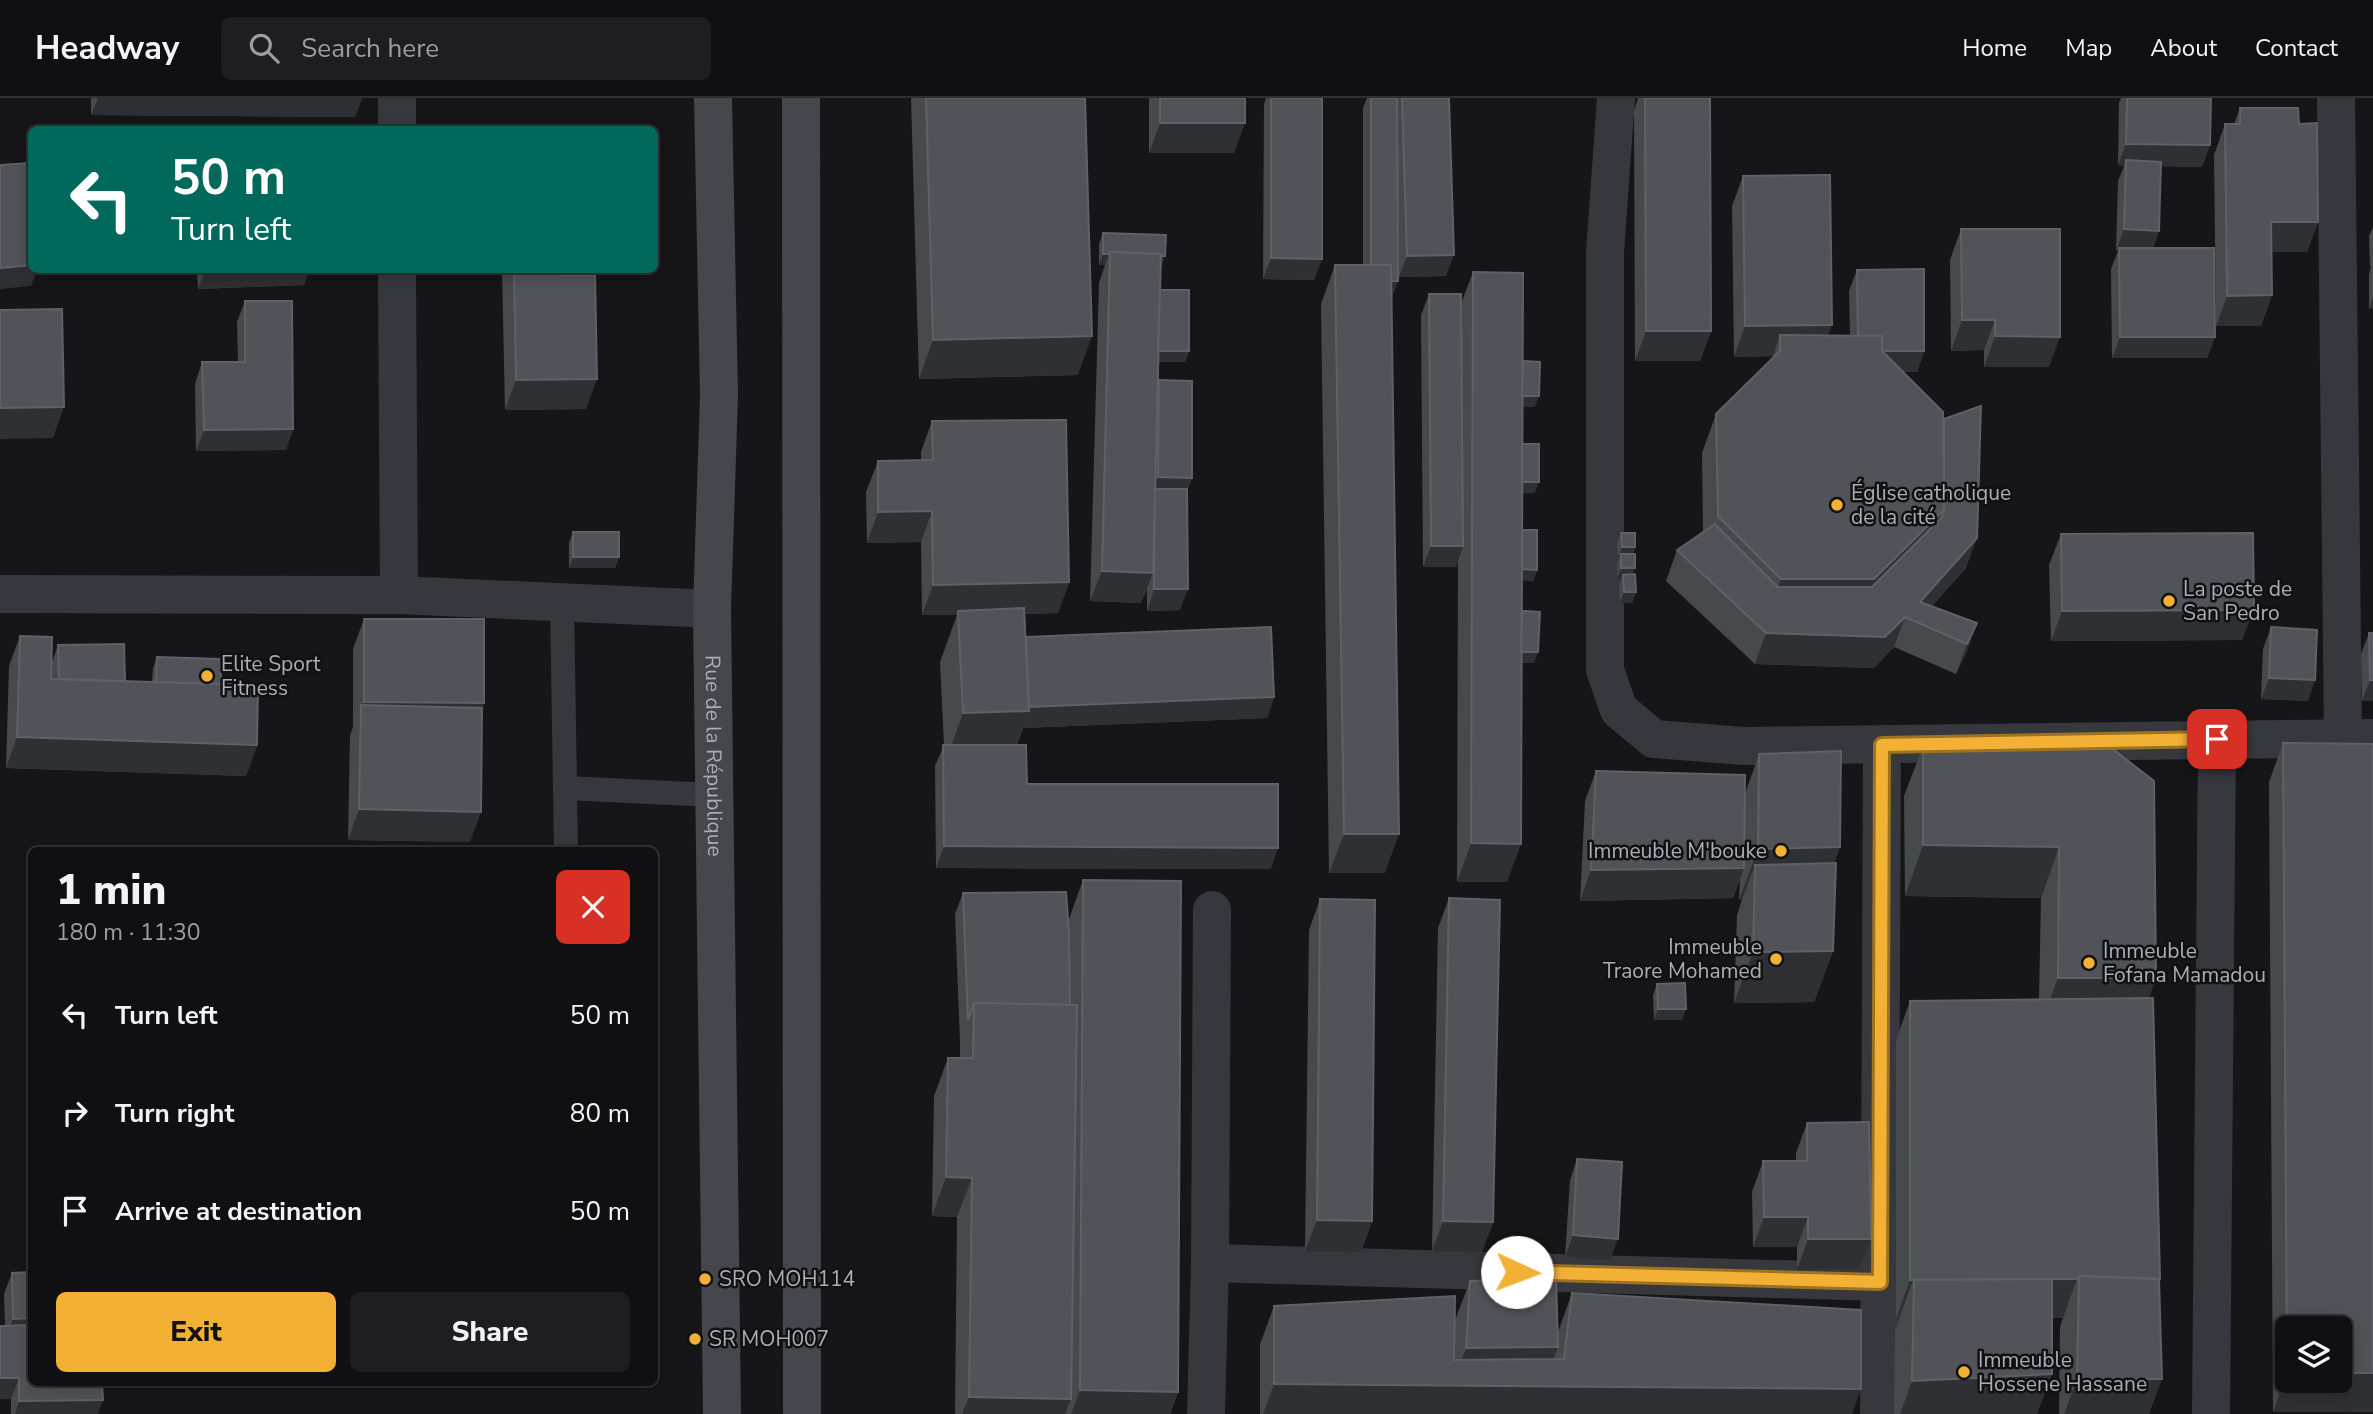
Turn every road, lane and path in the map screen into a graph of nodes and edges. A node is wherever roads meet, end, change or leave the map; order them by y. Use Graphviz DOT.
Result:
graph roads {
  1 [pos="397,98"];
  2 [pos="713,98"];
  3 [pos="801,98"];
  4 [pos="1616,98"];
  5 [pos="2336,98"];
  6 [pos="397,126"];
  7 [pos="397,273"];
  8 [pos="0,594"];
  9 [pos="399,595"];
  10 [pos="562,602"];
  11 [pos="712,609"];
  12 [pos="2358,738"];
  13 [pos="2217,739"];
  14 [pos="1882,745"];
  15 [pos="565,788"];
  16 [pos="714,795"];
  17 [pos="566,847"];
  18 [pos="1212,910"];
  19 [pos="1210,1263"];
  20 [pos="1880,1282"];
  21 [pos="722,1414"];
  22 [pos="802,1414"];
  23 [pos="1206,1414"];
  24 [pos="1879,1414"];
  25 [pos="2211,1414"];
  1 -- 6 [label="street"];
  2 -- 11 [label="main road, Rue de la République"];
  3 -- 22 [label="main road"];
  4 -- 14 [label="street"];
  5 -- 12 [label="street"];
  7 -- 9 [label="street"];
  8 -- 9 [label="street"];
  9 -- 10 [label="street"];
  10 -- 11 [label="street"];
  10 -- 15 [label="lane"];
  11 -- 16 [label="main road, Rue de la République"];
  12 -- 13 [label="street"];
  13 -- 14 [label="street"];
  13 -- 25 [label="street"];
  14 -- 20 [label="street"];
  15 -- 16 [label="lane"];
  15 -- 17 [label="lane"];
  16 -- 21 [label="main road, Rue de la République"];
  18 -- 19 [label="street"];
  19 -- 20 [label="street"];
  19 -- 23 [label="street"];
  20 -- 24 [label="street"];
}
